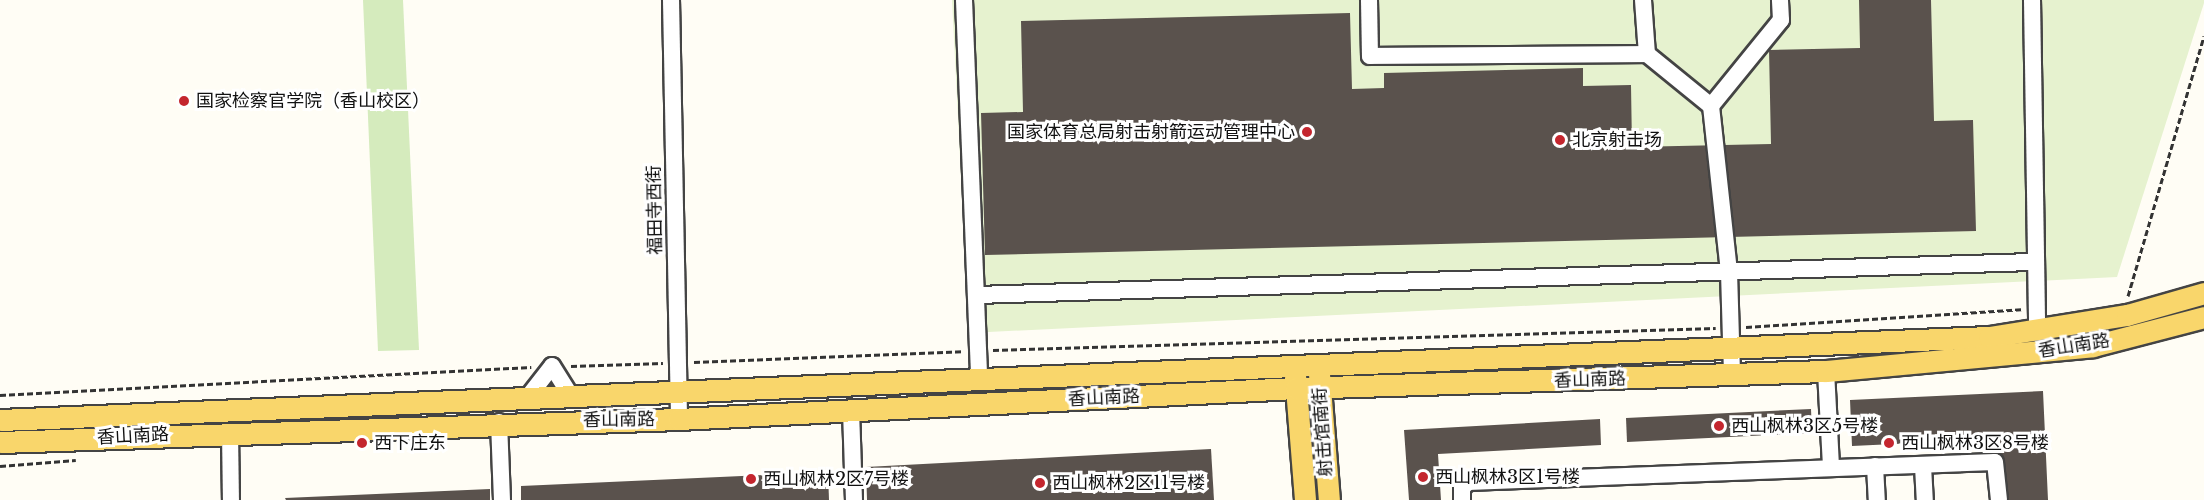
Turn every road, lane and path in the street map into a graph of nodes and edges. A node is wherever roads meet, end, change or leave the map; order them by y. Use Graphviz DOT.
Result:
graph roads {
  1 [pos="671,0"];
  2 [pos="964,0"];
  3 [pos="1369,0"];
  4 [pos="1643,0"];
  5 [pos="1780,0"];
  6 [pos="2032,0"];
  7 [pos="2204,36"];
  8 [pos="1647,54"];
  9 [pos="1711,106"];
  10 [pos="2034,262"];
  11 [pos="1729,272"];
  12 [pos="2204,293"];
  13 [pos="976,295"];
  14 [pos="2035,308"];
  15 [pos="2127,315"];
  16 [pos="2204,317"];
  17 [pos="2037,331"];
  18 [pos="1731,337"];
  19 [pos="977,350"];
  20 [pos="677,363"];
  21 [pos="1319,364"];
  22 [pos="552,366"];
  23 [pos="1294,366"];
  24 [pos="1826,370"];
  25 [pos="1732,375"];
  26 [pos="979,378"];
  27 [pos="1296,388"];
  28 [pos="1320,388"];
  29 [pos="677,391"];
  30 [pos="0,395"];
  31 [pos="570,395"];
  32 [pos="528,397"];
  33 [pos="851,410"];
  34 [pos="679,419"];
  35 [pos="0,420"];
  36 [pos="499,422"];
  37 [pos="230,432"];
  38 [pos="0,442"];
  39 [pos="1875,466"];
  40 [pos="1923,466"];
  41 [pos="1831,468"];
  42 [pos="231,500"];
  43 [pos="502,500"];
  44 [pos="854,500"];
  45 [pos="1305,500"];
  46 [pos="1329,500"];
  47 [pos="1462,500"];
  48 [pos="1877,500"];
  49 [pos="1925,500"];
  50 [pos="1999,500"];
  1 -- 20 [label="street, 福田寺西街"];
  2 -- 13 [label="street"];
  3 -- 8 [label="street"];
  4 -- 8 [label="street"];
  5 -- 9 [label="street"];
  6 -- 10 [label="street"];
  7 -- 15 [label="path"];
  8 -- 9 [label="street"];
  9 -- 11 [label="street"];
  10 -- 11 [label="street"];
  10 -- 14 [label="street"];
  11 -- 13 [label="street"];
  11 -- 18 [label="street"];
  12 -- 15 [label="main road, 香山南路"];
  13 -- 19 [label="street"];
  14 -- 17 [label="street"];
  14 -- 18 [label="path"];
  15 -- 17 [label="main road, 香山南路"];
  16 -- 24 [label="main road, 香山南路"];
  17 -- 18 [label="main road, 香山南路"];
  18 -- 19 [label="path"];
  18 -- 21 [label="main road, 香山南路"];
  18 -- 25 [label="street"];
  19 -- 20 [label="path"];
  19 -- 26 [label="street"];
  20 -- 22 [label="path"];
  20 -- 29 [label="street, 福田寺西街"];
  21 -- 23 [label="main road, 香山南路"];
  21 -- 28 [label="main road, 射击馆南街"];
  22 -- 30 [label="path"];
  22 -- 31 [label="street"];
  22 -- 32 [label="street"];
  23 -- 26 [label="main road, 香山南路"];
  23 -- 27 [label="main road, 射击馆南街"];
  24 -- 25 [label="main road, 香山南路"];
  24 -- 41 [label="street"];
  25 -- 28 [label="main road, 香山南路"];
  26 -- 29 [label="main road, 香山南路"];
  27 -- 28 [label="main road, 香山南路"];
  27 -- 33 [label="main road, 香山南路"];
  27 -- 45 [label="main road, 射击馆南街"];
  28 -- 46 [label="main road, 射击馆南街"];
  29 -- 31 [label="main road, 香山南路"];
  29 -- 34 [label="street, 福田寺西街"];
  31 -- 32 [label="main road, 香山南路"];
  32 -- 35 [label="main road, 香山南路"];
  33 -- 34 [label="main road, 香山南路"];
  33 -- 44 [label="street"];
  34 -- 36 [label="main road, 香山南路"];
  36 -- 37 [label="main road, 香山南路"];
  36 -- 43 [label="street"];
  37 -- 38 [label="main road, 香山南路"];
  37 -- 42 [label="street"];
  39 -- 40 [label="street"];
  39 -- 41 [label="street"];
  39 -- 48 [label="street"];
  40 -- 49 [label="street"];
  40 -- 50 [label="street"];
  41 -- 47 [label="street"];
}
